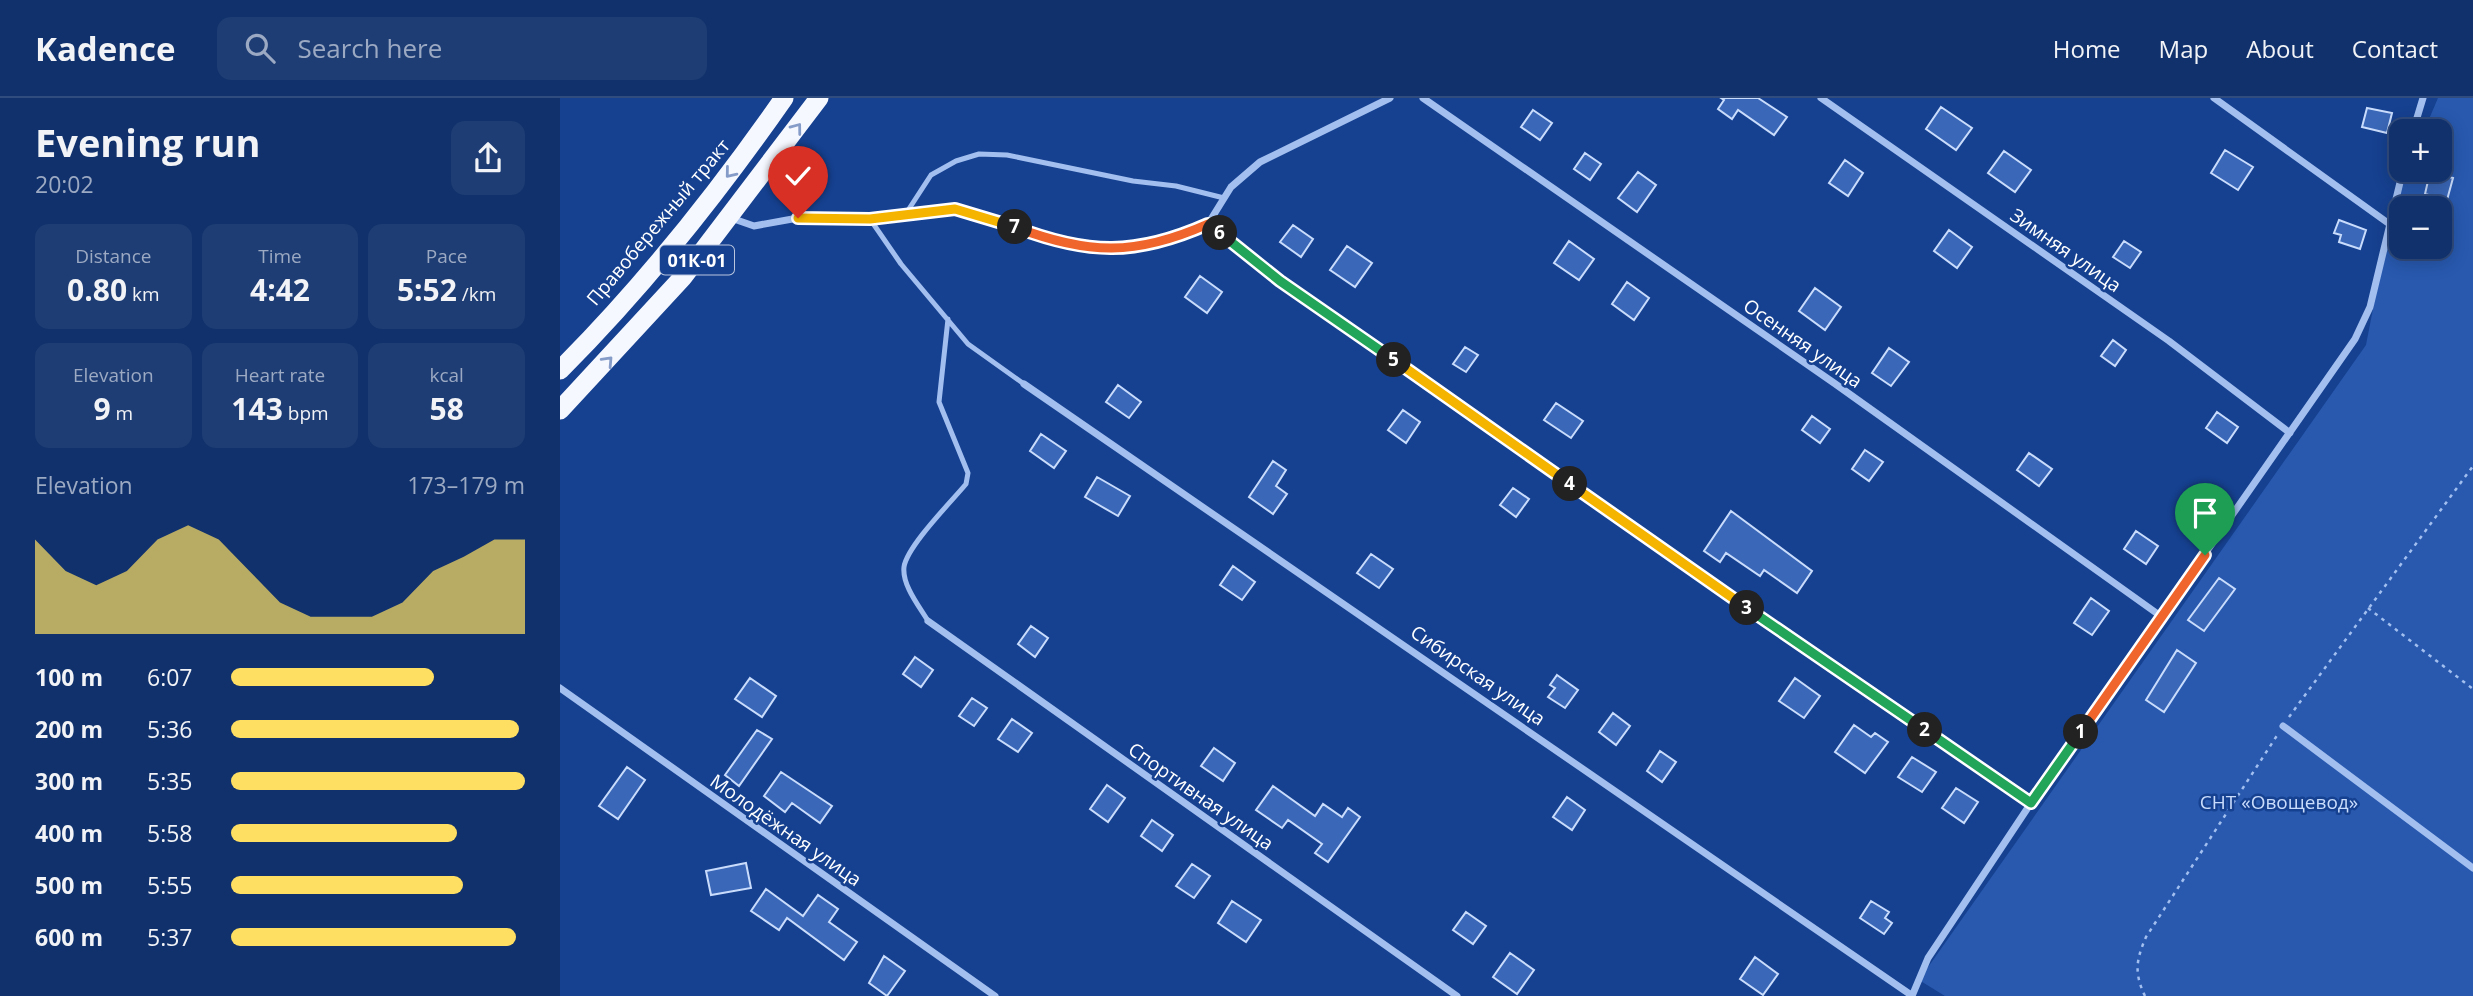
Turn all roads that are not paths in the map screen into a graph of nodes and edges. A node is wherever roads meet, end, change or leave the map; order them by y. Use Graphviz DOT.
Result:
graph roads {
  1 [pos="784,98"];
  2 [pos="819,98"];
  3 [pos="1390,98"];
  4 [pos="1423,98"];
  5 [pos="1821,98"];
  6 [pos="2214,98"];
  7 [pos="2423,98"];
  8 [pos="2417,119"];
  9 [pos="2400,182"];
  10 [pos="1224,198"];
  11 [pos="905,215"];
  12 [pos="730,218"];
  13 [pos="870,219"];
  14 [pos="2388,223"];
  15 [pos="1208,224"];
  16 [pos="948,319"];
  17 [pos="560,370"];
  18 [pos="1024,384"];
  19 [pos="560,410"];
  20 [pos="2290,432"];
  21 [pos="2162,617"];
  22 [pos="928,621"];
  23 [pos="560,688"];
  24 [pos="2283,726"];
  25 [pos="2031,803"];
  26 [pos="2473,868"];
  27 [pos="1912,995"];
  28 [pos="995,996"];
  29 [pos="1457,996"];
  1 -- 17 [label="highway, Правобережный тракт / 01К-01, one-way"];
  12 -- 2 [label="highway, 01К-01, one-way"];
  3 -- 10 [label="street"];
  4 -- 21 [label="street, Осенняя улица"];
  5 -- 20 [label="street, Зимняя улица"];
  6 -- 14 [label="street"];
  7 -- 8 [label="street"];
  9 -- 14 [label="street"];
  10 -- 11 [label="lane"];
  10 -- 15 [label="street"];
  11 -- 13 [label="street"];
  11 -- 15 [label="street"];
  12 -- 13 [label="street"];
  19 -- 12 [label="highway, 01К-01, one-way"];
  13 -- 16 [label="lane"];
  14 -- 20 [label="street"];
  15 -- 25 [label="street"];
  16 -- 18 [label="lane"];
  16 -- 22 [label="lane"];
  18 -- 27 [label="street, Сибирская улица"];
  20 -- 21 [label="street"];
  21 -- 25 [label="street"];
  22 -- 29 [label="street, Спортивная улица"];
  23 -- 28 [label="street, Молодёжная улица"];
  24 -- 26 [label="street"];
  25 -- 27 [label="street"];
}
